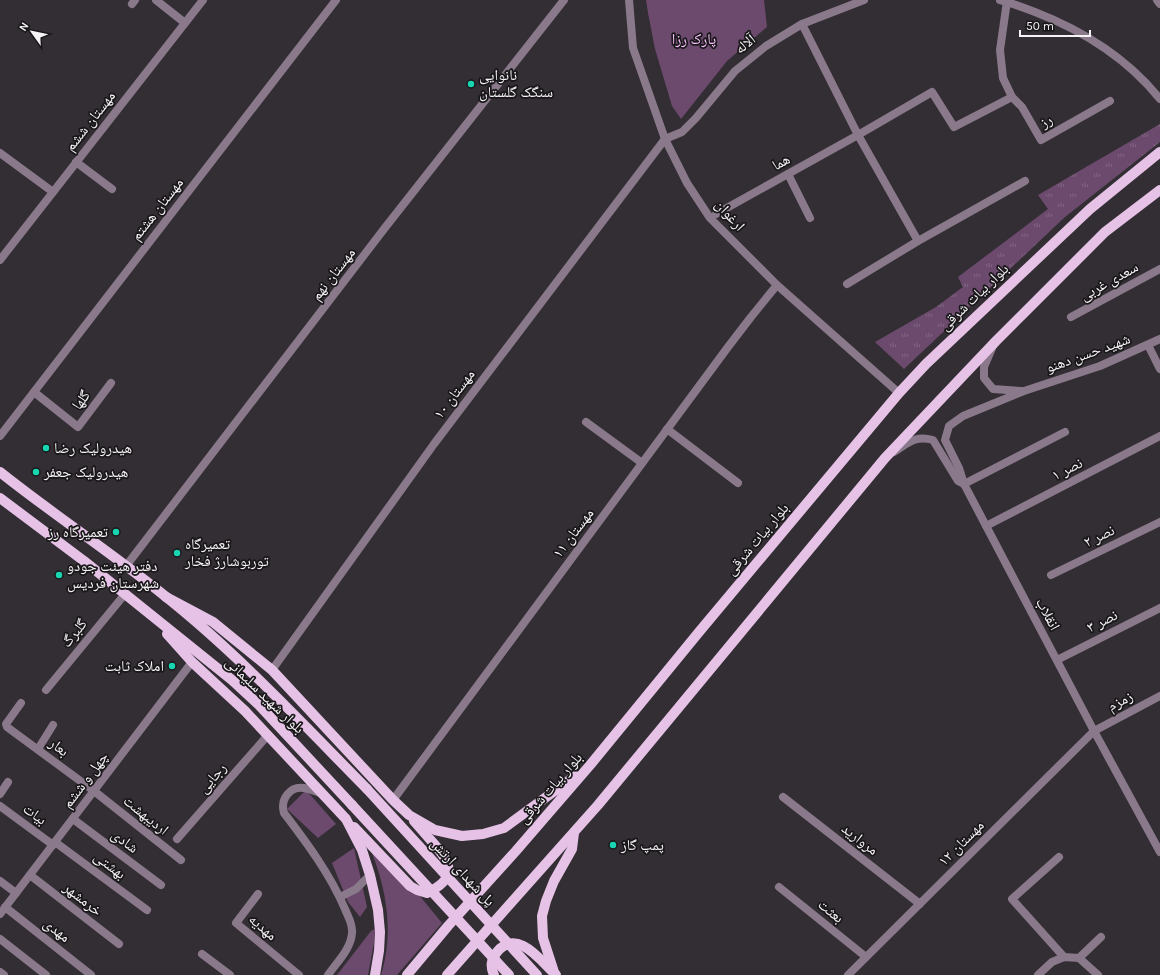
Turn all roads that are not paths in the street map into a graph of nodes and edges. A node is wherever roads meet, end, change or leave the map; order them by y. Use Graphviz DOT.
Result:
graph roads {
  1 [pos="156,0"];
  2 [pos="203,0"];
  3 [pos="336,0"];
  4 [pos="564,0"];
  5 [pos="629,0"];
  6 [pos="864,0"];
  7 [pos="1005,0"];
  8 [pos="1157,0"];
  9 [pos="1160,4"];
  10 [pos="185,23"];
  11 [pos="802,24"];
  12 [pos="1012,97"];
  13 [pos="1160,99"];
  14 [pos="1110,101"];
  15 [pos="858,135"];
  16 [pos="665,139"];
  17 [pos="0,153"];
  18 [pos="1158,154"];
  19 [pos="76,162"];
  20 [pos="788,174"];
  21 [pos="1025,182"];
  22 [pos="112,189"];
  23 [pos="1160,190"];
  24 [pos="53,192"];
  25 [pos="716,214"];
  26 [pos="810,218"];
  27 [pos="918,241"];
  28 [pos="0,260"];
  29 [pos="1160,269"];
  30 [pos="847,284"];
  31 [pos="777,285"];
  32 [pos="1071,317"];
  33 [pos="1160,339"];
  34 [pos="996,341"];
  35 [pos="1148,345"];
  36 [pos="1160,369"];
  37 [pos="111,383"];
  38 [pos="1024,391"];
  39 [pos="34,392"];
  40 [pos="899,393"];
  41 [pos="586,422"];
  42 [pos="667,429"];
  43 [pos="1065,432"];
  44 [pos="0,436"];
  45 [pos="1160,436"];
  46 [pos="885,458"];
  47 [pos="642,463"];
  48 [pos="0,472"];
  49 [pos="738,483"];
  50 [pos="964,484"];
  51 [pos="0,498"];
  52 [pos="1160,522"];
  53 [pos="986,526"];
  54 [pos="126,566"];
  55 [pos="1051,575"];
  56 [pos="125,594"];
  57 [pos="166,596"];
  58 [pos="1160,608"];
  59 [pos="150,614"];
  60 [pos="1057,660"];
  61 [pos="192,662"];
  62 [pos="272,670"];
  63 [pos="46,690"];
  64 [pos="1160,696"];
  65 [pos="21,704"];
  66 [pos="53,725"];
  67 [pos="1094,731"];
  68 [pos="268,735"];
  69 [pos="38,749"];
  70 [pos="591,764"];
  71 [pos="8,782"];
  72 [pos="367,789"];
  73 [pos="94,791"];
  74 [pos="0,794"];
  75 [pos="324,794"];
  76 [pos="783,797"];
  77 [pos="393,800"];
  78 [pos="0,806"];
  79 [pos="409,815"];
  80 [pos="73,819"];
  81 [pos="346,819"];
  82 [pos="574,833"];
  83 [pos="177,839"];
  84 [pos="54,843"];
  85 [pos="1160,852"];
  86 [pos="1058,857"];
  87 [pos="181,860"];
  88 [pos="30,875"];
  89 [pos="370,875"];
  90 [pos="0,881"];
  91 [pos="161,885"];
  92 [pos="779,887"];
  93 [pos="16,893"];
  94 [pos="258,894"];
  95 [pos="340,897"];
  96 [pos="920,904"];
  97 [pos="5,907"];
  98 [pos="147,910"];
  99 [pos="0,914"];
  100 [pos="1101,937"];
  101 [pos="0,939"];
  102 [pos="119,944"];
  103 [pos="202,954"];
  104 [pos="866,957"];
  105 [pos="1064,957"];
  106 [pos="1079,958"];
  107 [pos="0,972"];
  108 [pos="555,974"];
  109 [pos="4,975"];
  110 [pos="46,975"];
  111 [pos="91,975"];
  112 [pos="230,975"];
  113 [pos="298,975"];
  114 [pos="328,975"];
  115 [pos="375,975"];
  116 [pos="407,975"];
  117 [pos="447,975"];
  118 [pos="494,975"];
  119 [pos="509,975"];
  120 [pos="537,975"];
  121 [pos="848,975"];
  122 [pos="1038,975"];
  123 [pos="1098,975"];
  1 -- 10 [label="street"];
  2 -- 10 [label="street, مهستان ششم"];
  3 -- 39 [label="street, مهستان هشتم"];
  4 -- 54 [label="street, مهستان نهم"];
  5 -- 16 [label="street, ارغوان"];
  6 -- 11 [label="street, آلاله"];
  7 -- 12 [label="street, رز"];
  7 -- 13 [label="street"];
  8 -- 9 [label="street"];
  10 -- 19 [label="street, مهستان ششم"];
  11 -- 15 [label="street"];
  11 -- 16 [label="street, آلاله"];
  12 -- 14 [label="street, رز"];
  12 -- 15 [label="street, هما"];
  15 -- 20 [label="street, هما"];
  15 -- 27 [label="street"];
  16 -- 31 [label="street, ارغوان"];
  16 -- 62 [label="street, مهستان ۱۰"];
  17 -- 24 [label="street"];
  18 -- 40 [label="main road, بلوار بیات شرقی"];
  19 -- 22 [label="street"];
  19 -- 24 [label="street, مهستان ششم"];
  20 -- 25 [label="street, هما"];
  20 -- 26 [label="street"];
  21 -- 27 [label="street"];
  23 -- 34 [label="main road"];
  24 -- 28 [label="street, مهستان ششم"];
  27 -- 30 [label="street"];
  29 -- 32 [label="street, سعدی غربی"];
  31 -- 40 [label="street, ارغوان"];
  31 -- 42 [label="street, مهستان ۱۱"];
  33 -- 35 [label="street, شهید حسن دهنو"];
  34 -- 38 [label="street"];
  34 -- 46 [label="main road"];
  35 -- 36 [label="street"];
  35 -- 38 [label="street, شهید حسن دهنو"];
  37 -- 39 [label="street, گلها"];
  38 -- 50 [label="street, شهید حسن دهنو"];
  39 -- 44 [label="street, مهستان هشتم"];
  40 -- 70 [label="main road, بلوار بیات شرقی"];
  41 -- 47 [label="street"];
  42 -- 47 [label="street, مهستان ۱۱"];
  42 -- 49 [label="street"];
  43 -- 50 [label="street"];
  45 -- 53 [label="street, نصر ۱"];
  46 -- 50 [label="street, انقلاب"];
  46 -- 82 [label="main road"];
  47 -- 77 [label="street, مهستان ۱۱"];
  48 -- 54 [label="main road"];
  50 -- 53 [label="street, انقلاب"];
  51 -- 56 [label="main road"];
  52 -- 55 [label="street, نصر ۲"];
  53 -- 60 [label="street, انقلاب"];
  54 -- 57 [label="main road"];
  56 -- 59 [label="main road"];
  56 -- 63 [label="street, گلبرگ"];
  57 -- 62 [label="main road"];
  57 -- 72 [label="main road, بلوار شهید سلیمانی"];
  58 -- 60 [label="street, نصر ۳"];
  59 -- 61 [label="main road"];
  59 -- 119 [label="main road, بلوار شهید سلیمانی, bridge"];
  60 -- 67 [label="street, انقلاب"];
  61 -- 68 [label="main road"];
  61 -- 73 [label="street, چهل و ششم"];
  62 -- 77 [label="main road"];
  64 -- 67 [label="street, زمزم"];
  65 -- 69 [label="street, بعار"];
  66 -- 69 [label="street"];
  67 -- 85 [label="street, انقلاب"];
  67 -- 96 [label="street, مهستان ۱۲"];
  68 -- 75 [label="main road"];
  68 -- 83 [label="street, رجایی"];
  69 -- 73 [label="street, بعار"];
  70 -- 79 [label="main road"];
  70 -- 116 [label="main road, بلوار بیات شرقی"];
  71 -- 74 [label="street"];
  72 -- 120 [label="main road, پل شهدای ارتش, bridge"];
  73 -- 80 [label="street, چهل و ششم"];
  73 -- 87 [label="street, اردیبهشت"];
  75 -- 81 [label="main road"];
  75 -- 95 [label="street"];
  76 -- 96 [label="street, مروارید"];
  77 -- 79 [label="main road"];
  78 -- 84 [label="street, بیات"];
  79 -- 81 [label="main road"];
  80 -- 84 [label="street, چهل و ششم"];
  80 -- 91 [label="street, شادی"];
  81 -- 89 [label="main road"];
  82 -- 108 [label="main road"];
  82 -- 117 [label="main road"];
  84 -- 88 [label="street, چهل و ششم"];
  84 -- 98 [label="street, بهشتی"];
  86 -- 105 [label="street"];
  88 -- 93 [label="street, چهل و ششم"];
  88 -- 102 [label="street, خرمشهر"];
  89 -- 95 [label="street"];
  89 -- 115 [label="main road"];
  90 -- 93 [label="street"];
  92 -- 104 [label="street, بعثت"];
  93 -- 97 [label="street, چهل و ششم"];
  94 -- 113 [label="street, مهدیه"];
  95 -- 114 [label="street"];
  96 -- 104 [label="street, مهستان ۱۲"];
  97 -- 99 [label="street, چهل و ششم"];
  97 -- 111 [label="street, مهدی"];
  100 -- 106 [label="street"];
  101 -- 110 [label="street"];
  103 -- 112 [label="street"];
  104 -- 121 [label="street, مهستان ۱۲"];
  105 -- 106 [label="street"];
  105 -- 122 [label="street"];
  106 -- 123 [label="street"];
  107 -- 109 [label="street"];
  108 -- 118 [label="main road"];
}
